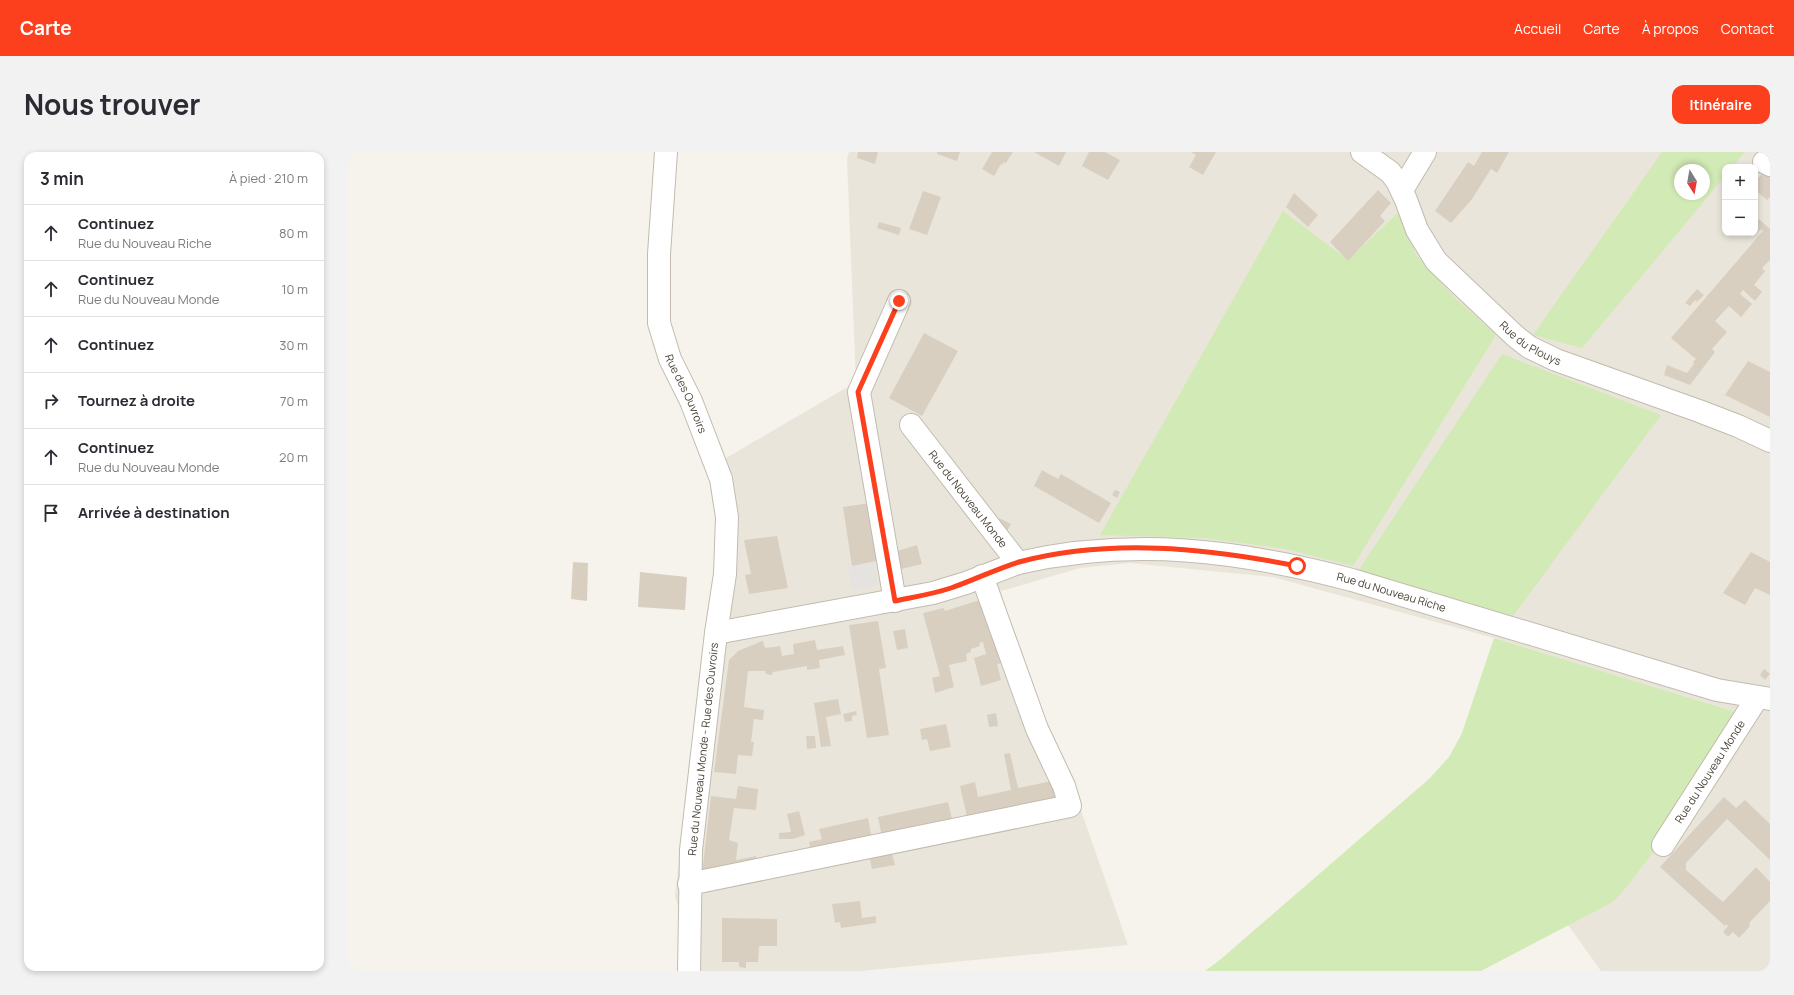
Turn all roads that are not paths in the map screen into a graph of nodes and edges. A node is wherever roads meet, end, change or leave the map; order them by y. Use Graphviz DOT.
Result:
graph roads {
  1 [pos="666,152"];
  2 [pos="1362,152"];
  3 [pos="1425,152"];
  4 [pos="1402,190"];
  5 [pos="899,301"];
  6 [pos="911,424"];
  7 [pos="1770,441"];
  8 [pos="1018,563"];
  9 [pos="982,576"];
  10 [pos="895,601"];
  11 [pos="716,633"];
  12 [pos="1763,698"];
  13 [pos="1663,845"];
  14 [pos="689,884"];
  15 [pos="689,971"];
  1 -- 11 [label="street, Rue des Ouvroirs"];
  2 -- 4 [label="street, Rue du Plouys"];
  3 -- 4 [label="street"];
  4 -- 7 [label="street, Rue du Plouys"];
  5 -- 10 [label="street"];
  6 -- 8 [label="street, Rue du Nouveau Monde"];
  8 -- 9 [label="street"];
  8 -- 12 [label="street, Rue du Nouveau Riche"];
  9 -- 10 [label="street, Rue du Nouveau Monde - Rue des Ouvroirs"];
  9 -- 14 [label="street"];
  10 -- 11 [label="street, Rue du Nouveau Monde - Rue des Ouvroirs"];
  11 -- 14 [label="street, Rue du Nouveau Monde - Rue des Ouvroirs"];
  12 -- 13 [label="street, Rue du Nouveau Monde"];
  14 -- 15 [label="street, Rue du Nouveau Monde - Rue des Ouvroirs"];
}
